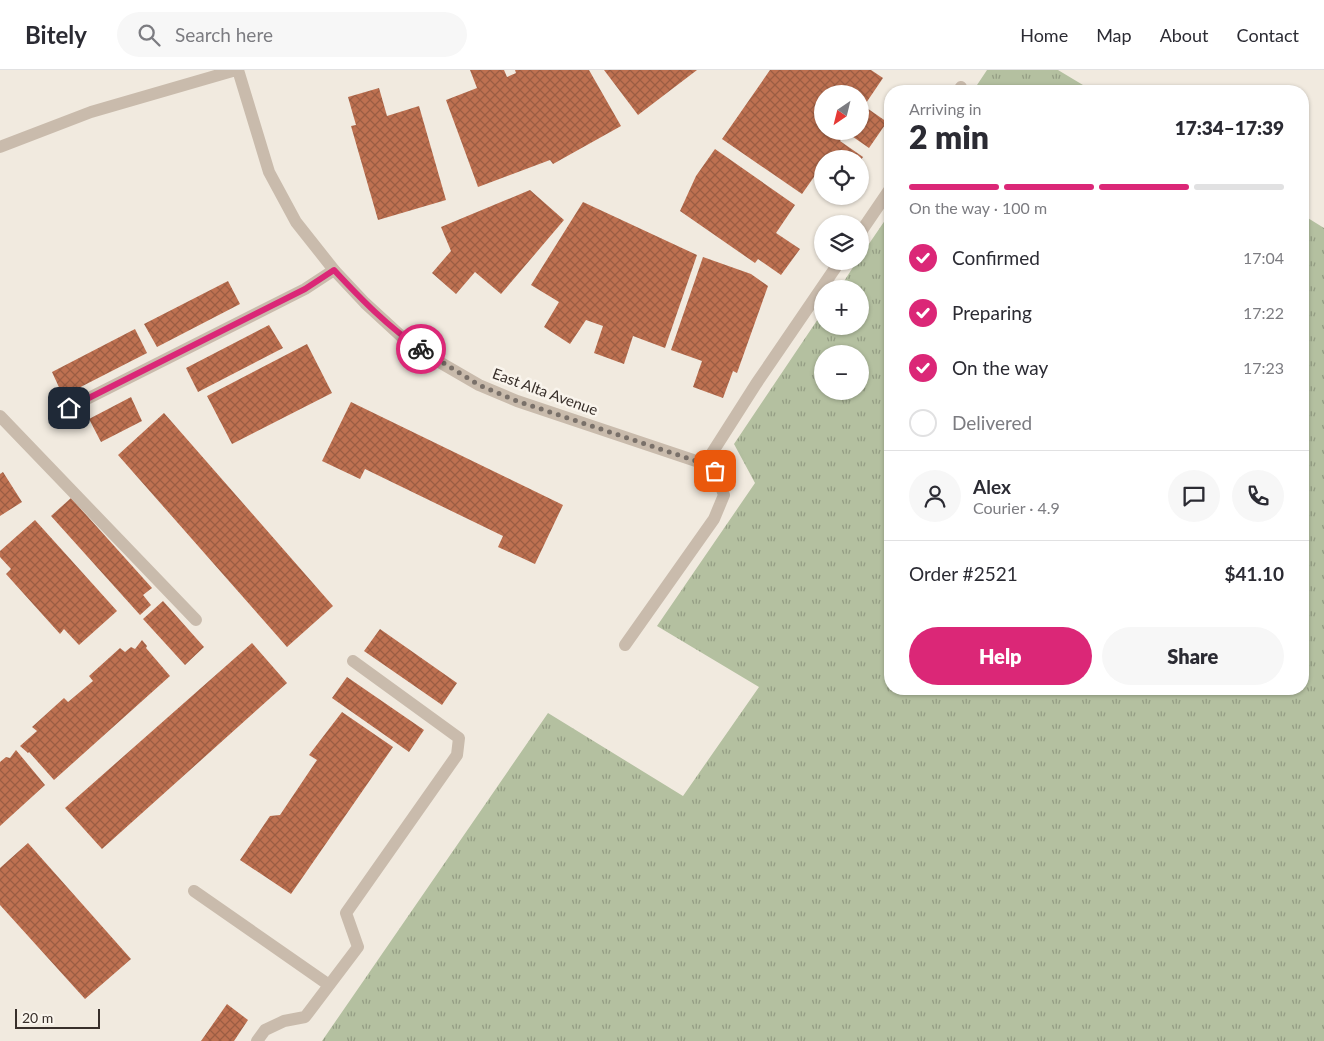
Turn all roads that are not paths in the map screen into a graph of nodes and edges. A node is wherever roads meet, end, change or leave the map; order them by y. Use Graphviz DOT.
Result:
graph roads {
  1 [pos="237,70"];
  2 [pos="0,147"];
  3 [pos="884,198"];
  4 [pos="869,220"];
  5 [pos="334,270"];
  6 [pos="834,270"];
  7 [pos="69,408"];
  8 [pos="0,416"];
  9 [pos="705,464"];
  10 [pos="196,620"];
  11 [pos="625,646"];
  12 [pos="353,661"];
  13 [pos="194,891"];
  14 [pos="329,985"];
  15 [pos="257,1041"];
  1 -- 2 [label="street"];
  1 -- 5 [label="street, East Alta Avenue"];
  3 -- 4 [label="street"];
  5 -- 7 [label="street"];
  5 -- 9 [label="street, East Alta Avenue"];
  6 -- 9 [label="street"];
  8 -- 10 [label="street"];
  9 -- 11 [label="street"];
  12 -- 14 [label="street"];
  13 -- 14 [label="street"];
  14 -- 15 [label="street"];
}
